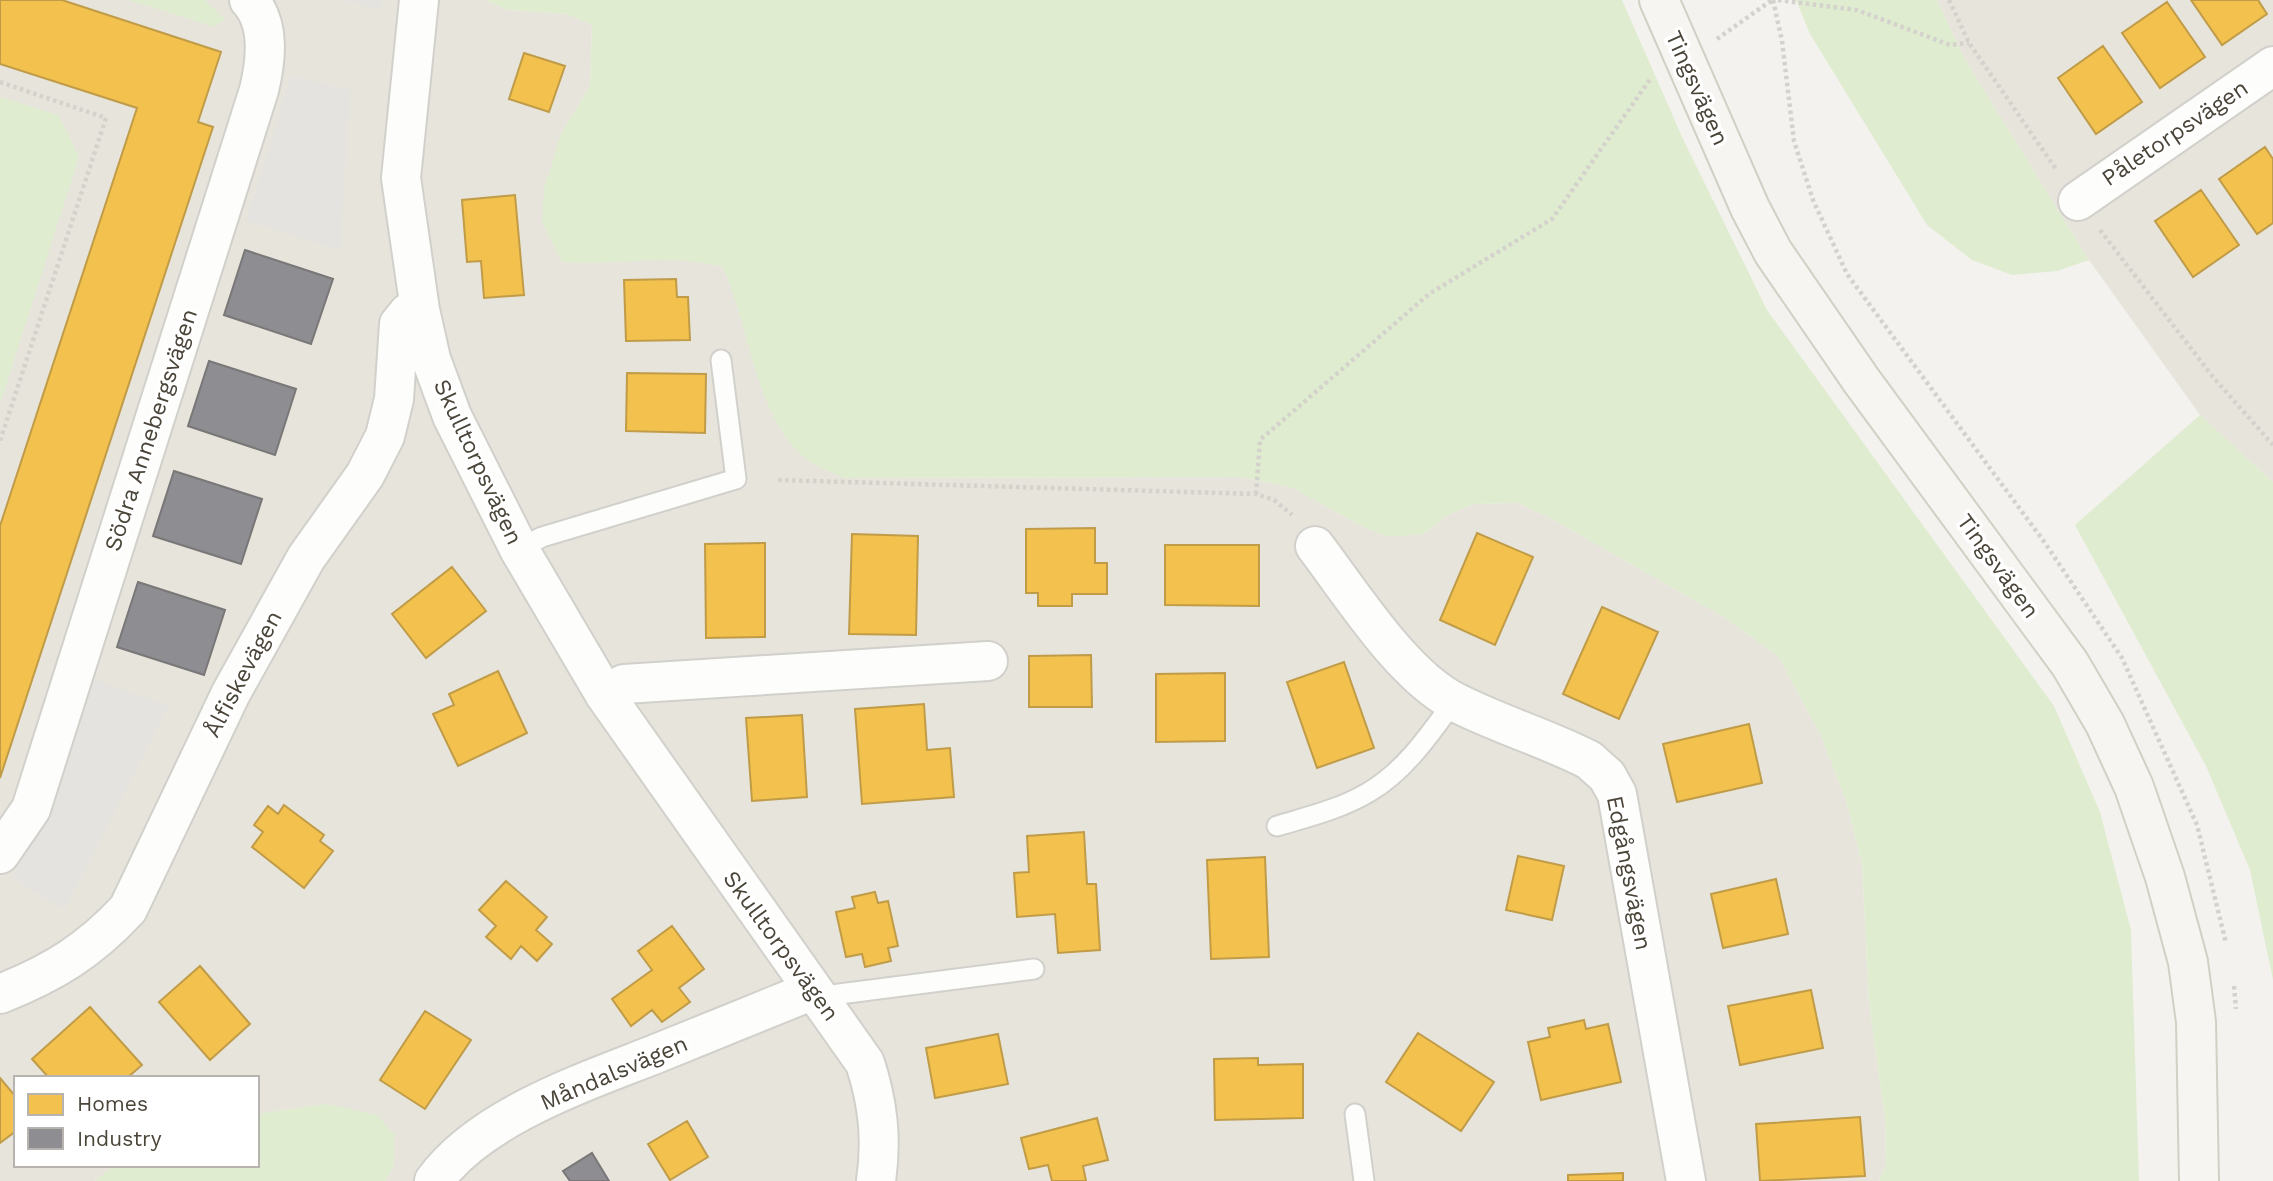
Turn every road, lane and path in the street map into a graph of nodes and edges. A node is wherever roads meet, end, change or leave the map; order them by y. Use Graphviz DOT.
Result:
graph roads {
  1 [pos="249,0"];
  2 [pos="419,0"];
  3 [pos="1659,0"];
  4 [pos="1774,0"];
  5 [pos="1969,43"];
  6 [pos="1708,45"];
  7 [pos="2273,66"];
  8 [pos="1658,68"];
  9 [pos="0,82"];
  10 [pos="1788,86"];
  11 [pos="2078,201"];
  12 [pos="420,310"];
  13 [pos="721,360"];
  14 [pos="0,441"];
  15 [pos="778,480"];
  16 [pos="1256,494"];
  17 [pos="1315,546"];
  18 [pos="519,549"];
  19 [pos="988,661"];
  20 [pos="605,695"];
  21 [pos="1454,701"];
  22 [pos="1277,826"];
  23 [pos="0,854"];
  24 [pos="1034,969"];
  25 [pos="0,994"];
  26 [pos="813,994"];
  27 [pos="1355,1114"];
  28 [pos="439,1178"];
  29 [pos="876,1181"];
  30 [pos="1364,1181"];
  31 [pos="1686,1181"];
  32 [pos="2199,1181"];
  1 -- 23 [label="street, Södra Annebergsvägen"];
  2 -- 12 [label="street, Skulltorpsvägen"];
  3 -- 32 [label="street, Tingsvägen"];
  4 -- 5 [label="path"];
  4 -- 6 [label="path"];
  4 -- 10 [label="path"];
  7 -- 11 [label="street, Påletorpsvägen"];
  8 -- 16 [label="path"];
  9 -- 14 [label="path"];
  12 -- 18 [label="street, Skulltorpsvägen"];
  12 -- 25 [label="street, Ålfiskevägen"];
  13 -- 18 [label="lane"];
  15 -- 16 [label="path"];
  16 -- 17 [label="path"];
  17 -- 21 [label="street, Edgångsvägen"];
  18 -- 20 [label="street, Skulltorpsvägen"];
  19 -- 20 [label="street"];
  20 -- 26 [label="street, Skulltorpsvägen"];
  21 -- 22 [label="lane"];
  21 -- 31 [label="street, Edgångsvägen"];
  24 -- 26 [label="lane"];
  26 -- 28 [label="street, Måndalsvägen"];
  26 -- 29 [label="street, Skulltorpsvägen"];
  27 -- 30 [label="lane"];
}
